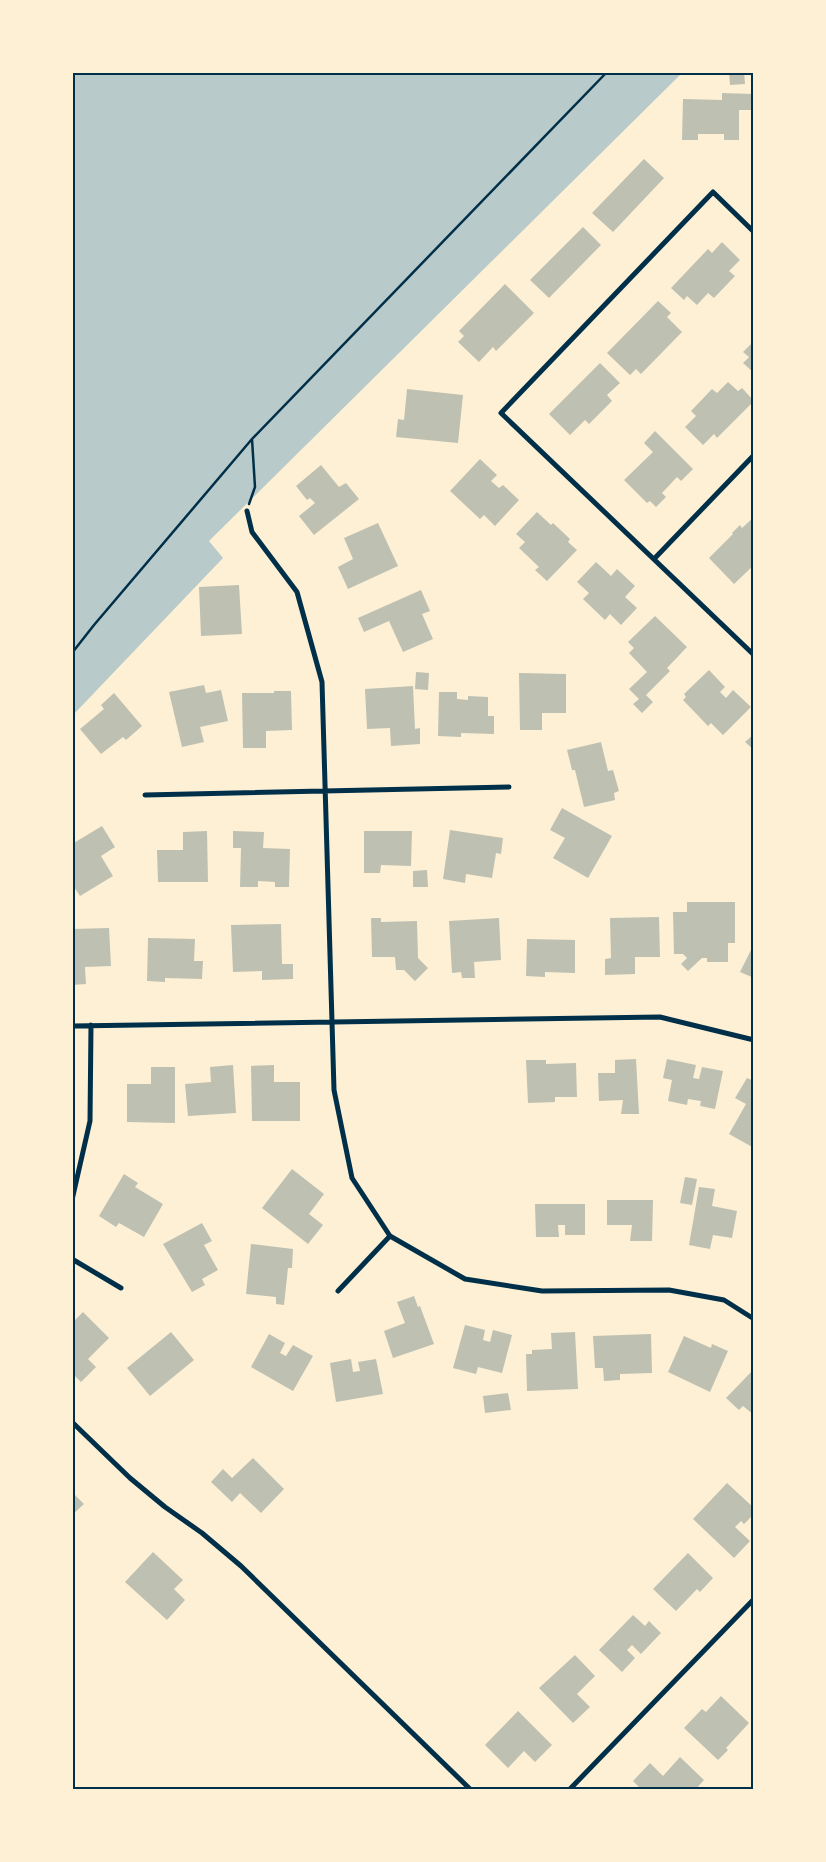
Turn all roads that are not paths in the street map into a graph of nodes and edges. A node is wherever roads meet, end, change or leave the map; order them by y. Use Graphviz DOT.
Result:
graph roads {
  1 [pos="754,232"];
  2 [pos="754,455"];
  3 [pos="247,510"];
  4 [pos="654,559"];
  5 [pos="754,655"];
  6 [pos="509,787"];
  7 [pos="325,790"];
  8 [pos="145,795"];
  9 [pos="332,1023"];
  10 [pos="91,1025"];
  11 [pos="72,1026"];
  12 [pos="754,1040"];
  13 [pos="72,1200"];
  14 [pos="390,1236"];
  15 [pos="72,1260"];
  16 [pos="121,1288"];
  17 [pos="338,1291"];
  18 [pos="754,1319"];
  19 [pos="72,1422"];
  20 [pos="754,1599"];
  21 [pos="471,1790"];
  22 [pos="569,1790"];
  1 -- 4 [label="street"];
  2 -- 4 [label="street"];
  3 -- 7 [label="street"];
  4 -- 5 [label="street"];
  6 -- 7 [label="street"];
  7 -- 8 [label="street"];
  7 -- 9 [label="street"];
  9 -- 10 [label="street"];
  9 -- 12 [label="street"];
  9 -- 14 [label="street"];
  10 -- 11 [label="street"];
  10 -- 13 [label="street"];
  14 -- 17 [label="street"];
  14 -- 18 [label="street"];
  15 -- 16 [label="street"];
  19 -- 21 [label="street"];
  20 -- 22 [label="street"];
}
